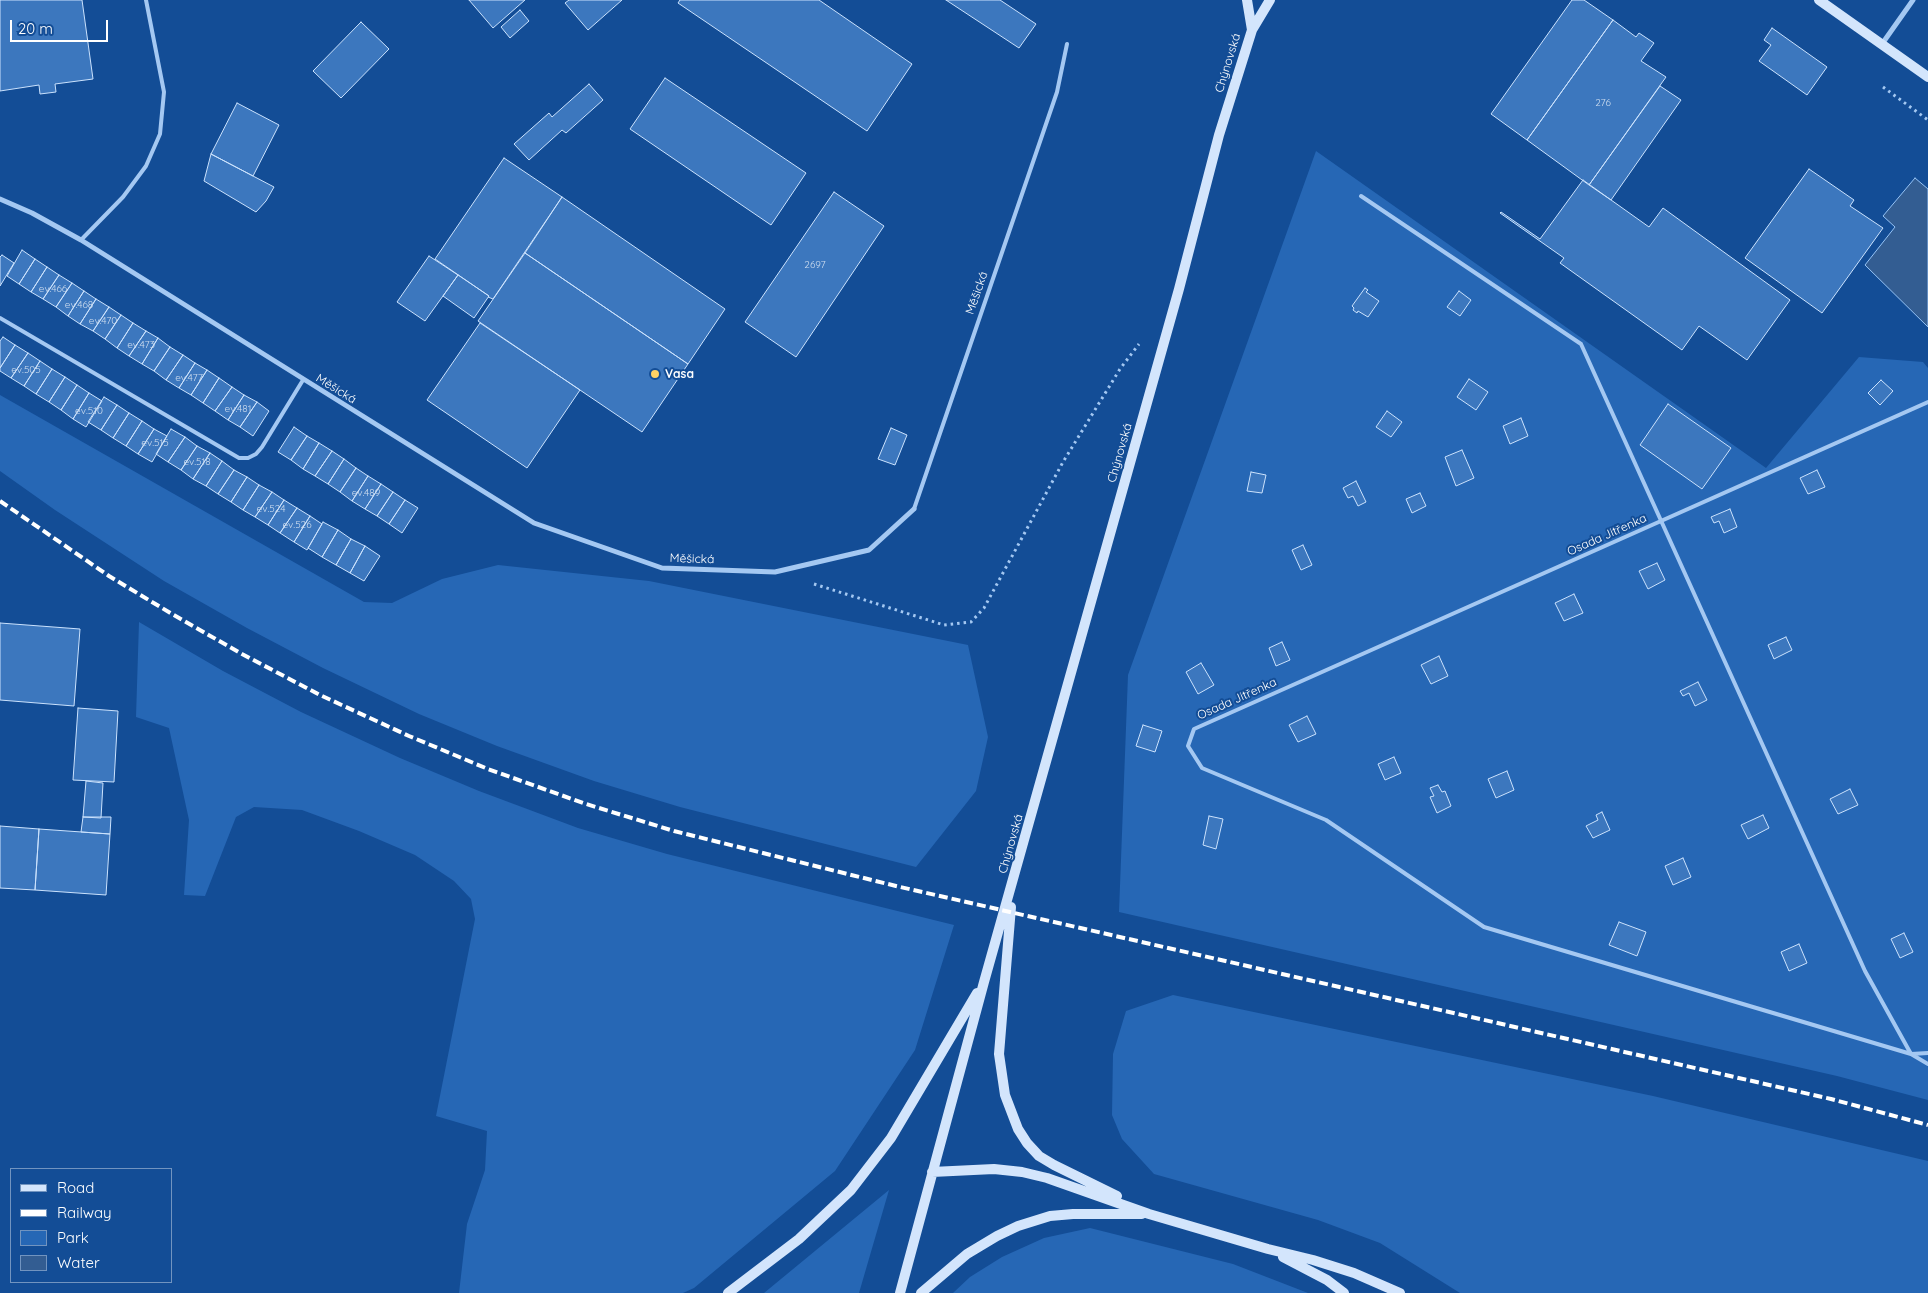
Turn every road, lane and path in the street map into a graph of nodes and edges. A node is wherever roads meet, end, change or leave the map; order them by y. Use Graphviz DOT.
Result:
graph roads {
  1 [pos="146,0"];
  2 [pos="1247,0"];
  3 [pos="1270,0"];
  4 [pos="1819,0"];
  5 [pos="1913,0"];
  6 [pos="1252,30"];
  7 [pos="1067,44"];
  8 [pos="1882,44"];
  9 [pos="1928,77"];
  10 [pos="1882,87"];
  11 [pos="1928,120"];
  12 [pos="1361,196"];
  13 [pos="0,200"];
  14 [pos="81,240"];
  15 [pos="0,318"];
  16 [pos="1144,337"];
  17 [pos="303,380"];
  18 [pos="1928,402"];
  19 [pos="914,510"];
  20 [pos="1663,521"];
  21 [pos="813,584"];
  22 [pos="1013,884"];
  23 [pos="984,982"];
  24 [pos="1928,1053"];
  25 [pos="1911,1054"];
  26 [pos="1928,1064"];
  27 [pos="932,1172"];
  28 [pos="1149,1214"];
  29 [pos="1268,1249"];
  30 [pos="728,1293"];
  31 [pos="900,1293"];
  32 [pos="921,1293"];
  33 [pos="1344,1293"];
  34 [pos="1400,1293"];
  1 -- 14 [label="lane"];
  2 -- 6 [label="main road, Chýnovská"];
  3 -- 6 [label="main road, Chýnovská"];
  4 -- 8 [label="main road"];
  5 -- 8 [label="street"];
  6 -- 22 [label="main road, Chýnovská"];
  7 -- 19 [label="lane, Měšická"];
  8 -- 9 [label="main road"];
  10 -- 11 [label="path"];
  12 -- 20 [label="lane, Osada Jitřenka"];
  13 -- 14 [label="street, Měšická"];
  14 -- 17 [label="street, Měšická"];
  15 -- 17 [label="lane"];
  16 -- 21 [label="path"];
  17 -- 19 [label="street, Měšická"];
  18 -- 20 [label="lane"];
  20 -- 25 [label="lane"];
  20 -- 25 [label="lane, Osada Jitřenka"];
  22 -- 23 [label="main road"];
  22 -- 28 [label="main road"];
  23 -- 27 [label="main road"];
  23 -- 30 [label="main road"];
  24 -- 25 [label="lane"];
  25 -- 26 [label="lane"];
  27 -- 28 [label="main road"];
  27 -- 31 [label="main road"];
  28 -- 29 [label="main road"];
  28 -- 32 [label="main road"];
  29 -- 33 [label="main road"];
  29 -- 34 [label="main road"];
}
